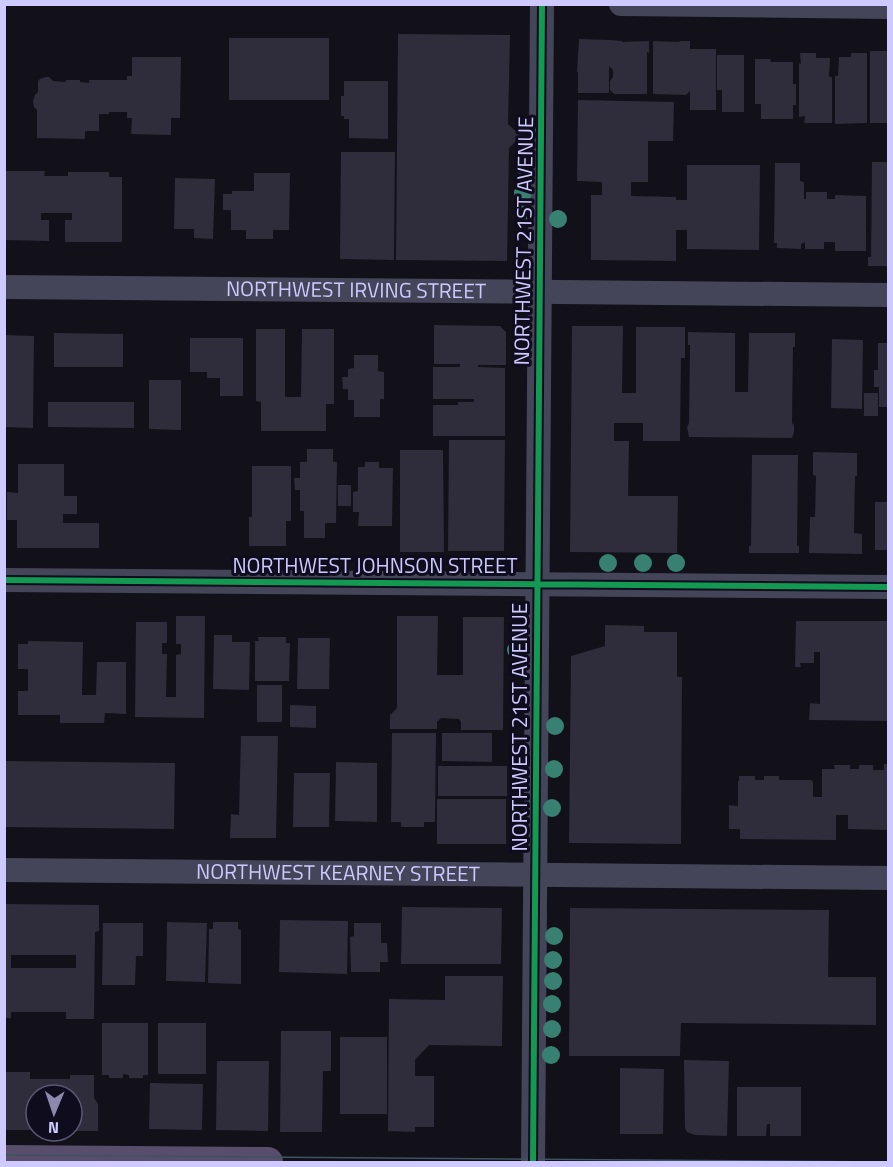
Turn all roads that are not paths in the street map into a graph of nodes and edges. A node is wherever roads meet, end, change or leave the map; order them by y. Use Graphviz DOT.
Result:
graph roads {
  1 [pos="542,4"];
  2 [pos="621,4"];
  3 [pos="888,7"];
  4 [pos="4,287"];
  5 [pos="539,292"];
  6 [pos="888,295"];
  7 [pos="4,580"];
  8 [pos="537,584"];
  9 [pos="888,588"];
  10 [pos="4,870"];
  11 [pos="535,875"];
  12 [pos="888,878"];
  13 [pos="4,1160"];
  14 [pos="268,1162"];
  15 [pos="533,1162"];
  1 -- 5 [label="street, NORTHWEST 21ST AVENUE"];
  2 -- 3 [label="street"];
  4 -- 5 [label="street, NORTHWEST IRVING STREET"];
  5 -- 6 [label="street, NORTHWEST IRVING STREET"];
  5 -- 8 [label="street, NORTHWEST 21ST AVENUE"];
  7 -- 8 [label="street, NORTHWEST JOHNSON STREET"];
  8 -- 9 [label="street, NORTHWEST JOHNSON STREET"];
  8 -- 11 [label="street, NORTHWEST 21ST AVENUE"];
  10 -- 11 [label="street, NORTHWEST KEARNEY STREET"];
  11 -- 12 [label="street, NORTHWEST KEARNEY STREET"];
  11 -- 15 [label="street, NORTHWEST 21ST AVENUE"];
  13 -- 14 [label="main road"];
}
